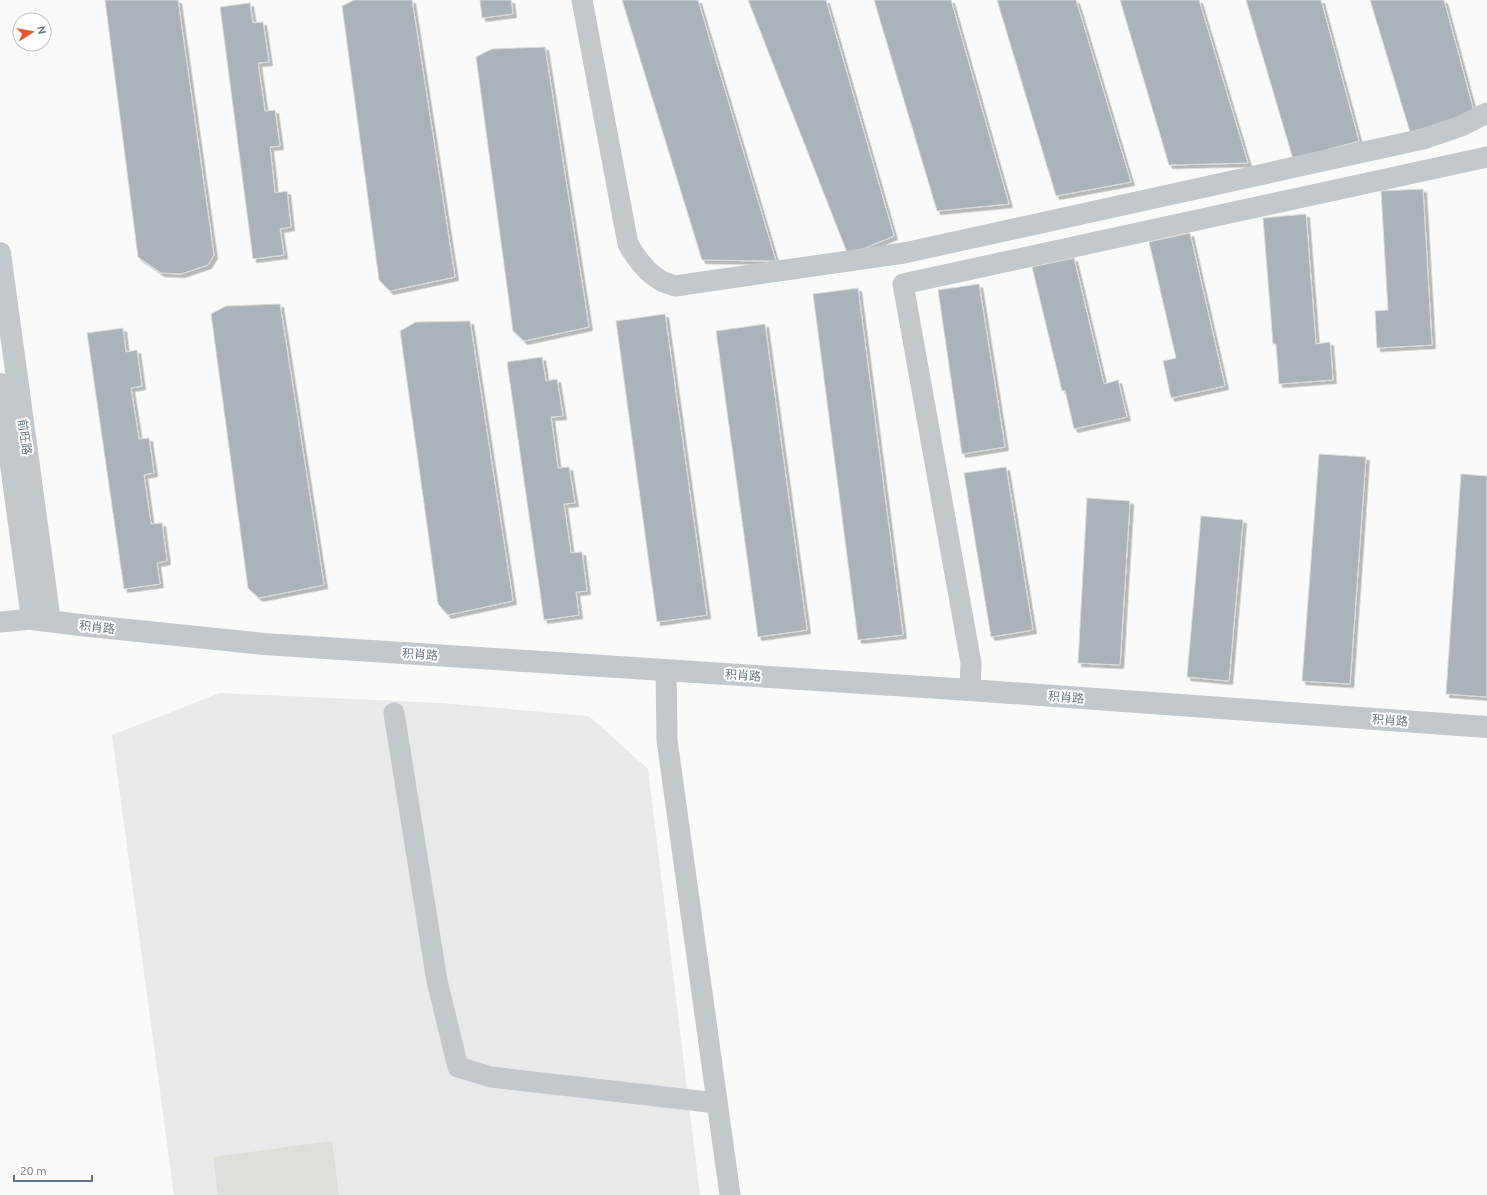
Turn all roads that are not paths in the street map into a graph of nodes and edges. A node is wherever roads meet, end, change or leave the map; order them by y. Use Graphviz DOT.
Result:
graph roads {
  1 [pos="582,0"];
  2 [pos="1487,113"];
  3 [pos="1487,157"];
  4 [pos="0,254"];
  5 [pos="0,384"];
  6 [pos="41,620"];
  7 [pos="0,622"];
  8 [pos="666,670"];
  9 [pos="970,690"];
  10 [pos="394,713"];
  11 [pos="1487,727"];
  12 [pos="717,1103"];
  13 [pos="730,1195"];
  1 -- 2 [label="street"];
  3 -- 9 [label="street"];
  4 -- 6 [label="street, 前旺路"];
  5 -- 6 [label="street, 前旺路"];
  6 -- 7 [label="street, 积肖路"];
  6 -- 8 [label="street, 积肖路"];
  8 -- 9 [label="street, 积肖路"];
  8 -- 12 [label="street"];
  9 -- 11 [label="street, 积肖路"];
  10 -- 12 [label="street"];
  12 -- 13 [label="street"];
}
